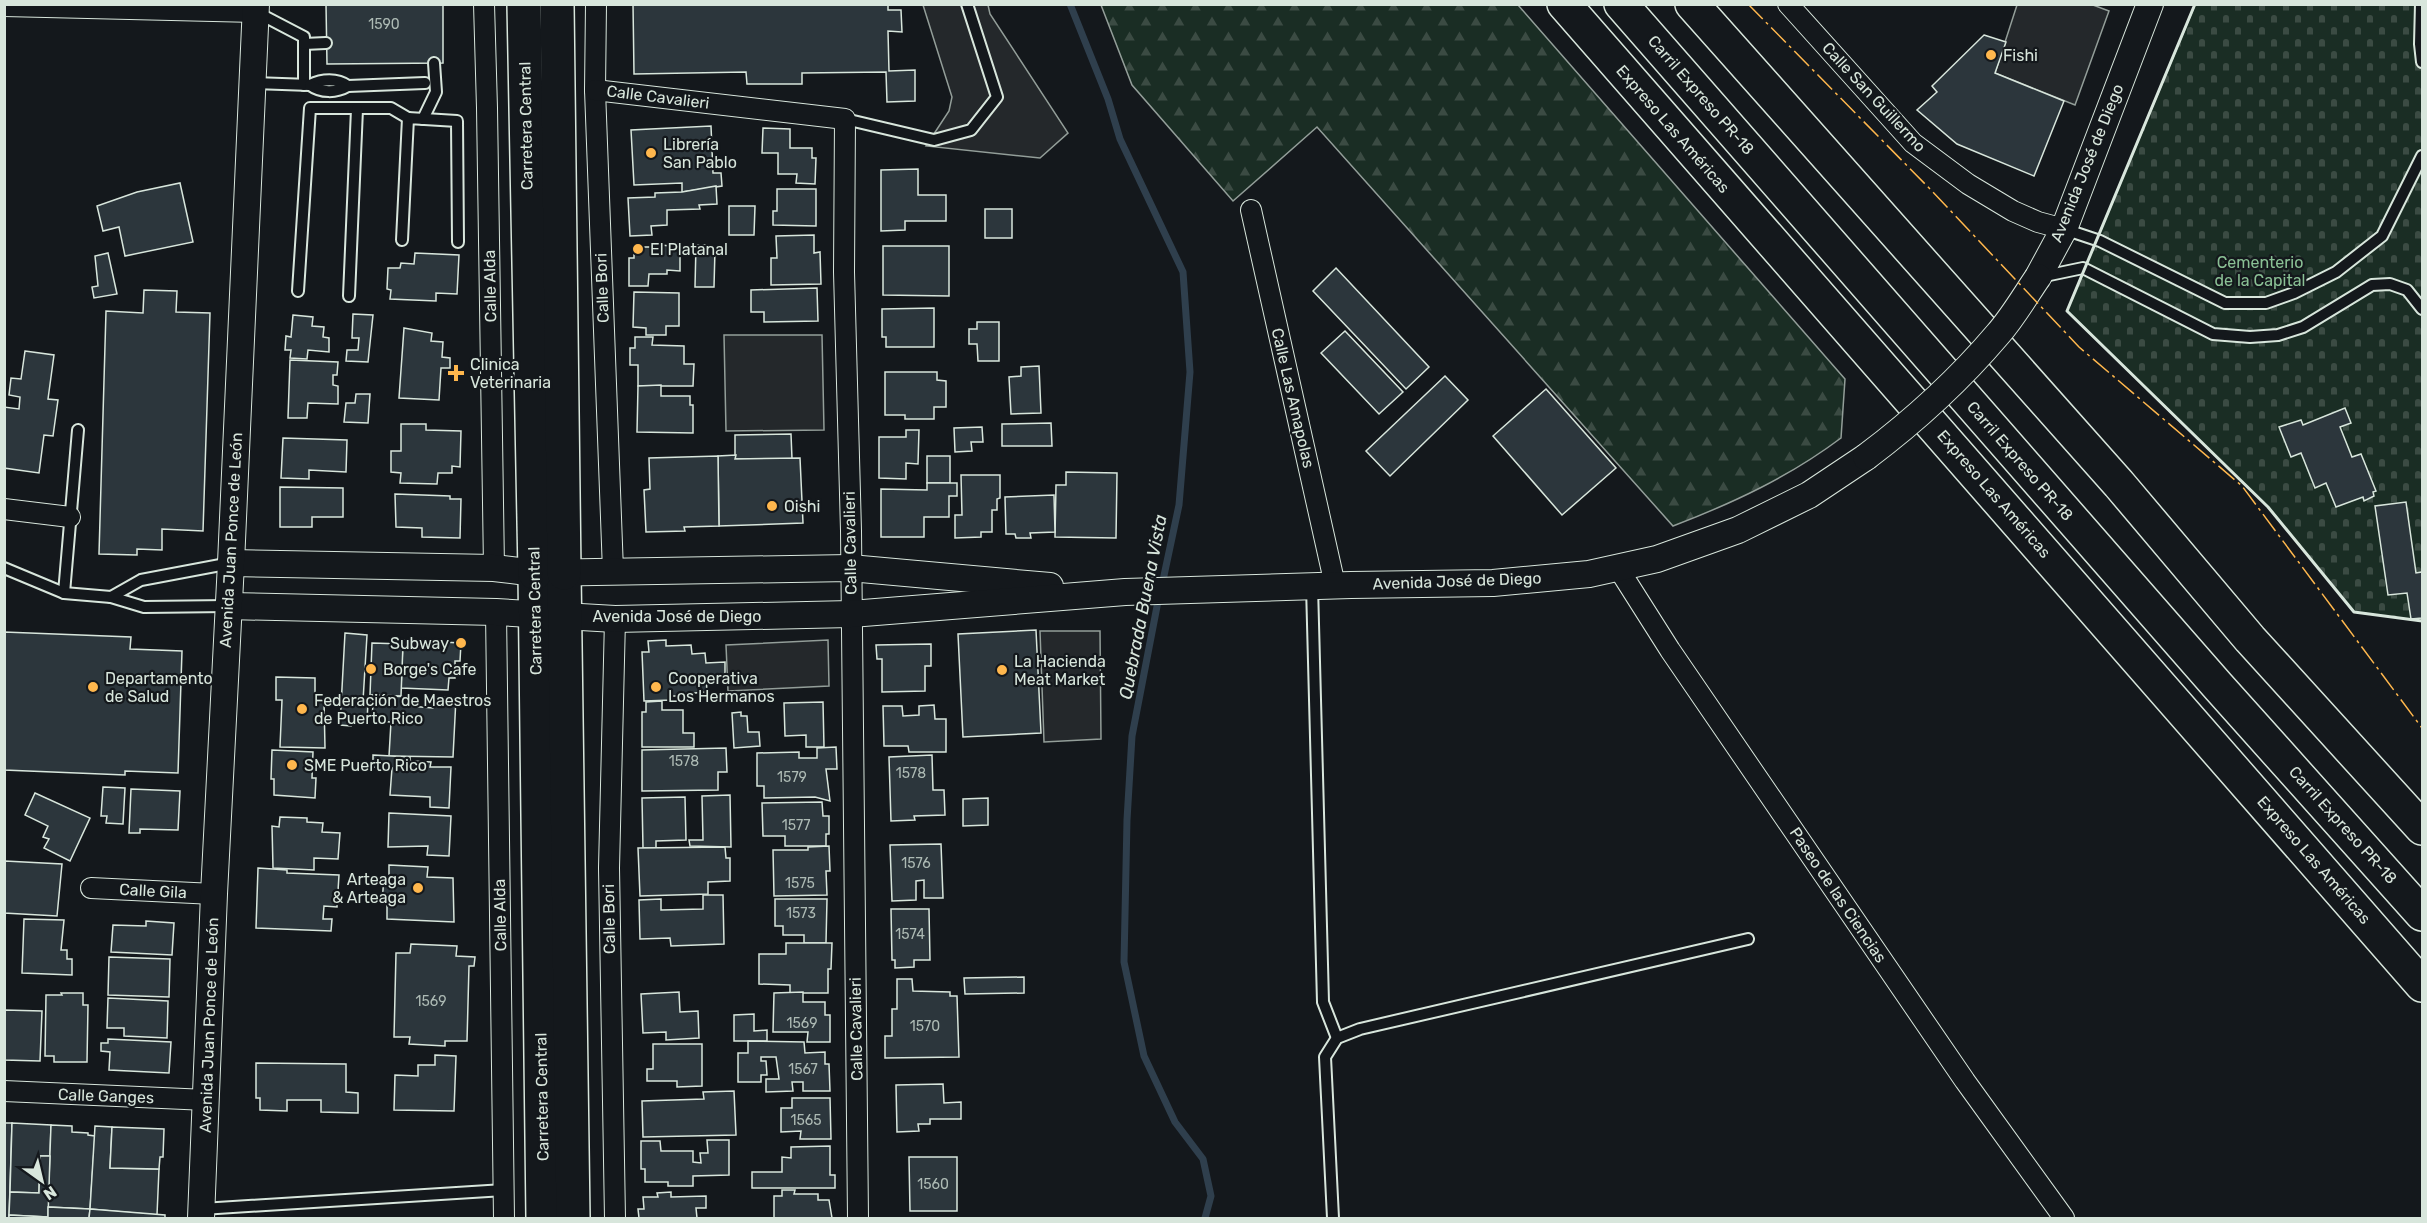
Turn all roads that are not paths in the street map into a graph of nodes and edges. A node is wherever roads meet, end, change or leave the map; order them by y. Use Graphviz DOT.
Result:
graph roads {
  1 [pos="484,4"];
  2 [pos="524,4"];
  3 [pos="557,4"];
  4 [pos="596,4"];
  5 [pos="967,4"];
  6 [pos="1564,4"];
  7 [pos="1622,4"];
  8 [pos="1692,4"];
  9 [pos="1788,4"];
  10 [pos="2150,4"];
  11 [pos="2421,4"];
  12 [pos="4,6"];
  13 [pos="256,8"];
  14 [pos="326,43"];
  15 [pos="304,44"];
  16 [pos="2422,62"];
  17 [pos="434,63"];
  18 [pos="252,83"];
  19 [pos="425,83"];
  20 [pos="307,85"];
  21 [pos="594,90"];
  22 [pos="357,109"];
  23 [pos="408,118"];
  24 [pos="423,119"];
  25 [pos="845,119"];
  26 [pos="2422,156"];
  27 [pos="1251,210"];
  28 [pos="2064,229"];
  29 [pos="402,240"];
  30 [pos="458,242"];
  31 [pos="2038,277"];
  32 [pos="298,291"];
  33 [pos="349,296"];
  34 [pos="2422,309"];
  35 [pos="78,430"];
  36 [pos="4,510"];
  37 [pos="70,517"];
  38 [pos="231,563"];
  39 [pos="4,568"];
  40 [pos="494,568"];
  41 [pos="850,568"];
  42 [pos="1618,568"];
  43 [pos="613,571"];
  44 [pos="549,573"];
  45 [pos="1324,586"];
  46 [pos="1125,592"];
  47 [pos="64,593"];
  48 [pos="111,597"];
  49 [pos="228,606"];
  50 [pos="496,612"];
  51 [pos="851,614"];
  52 [pos="550,615"];
  53 [pos="615,619"];
  54 [pos="2422,828"];
  55 [pos="91,888"];
  56 [pos="214,894"];
  57 [pos="2422,914"];
  58 [pos="1748,939"];
  59 [pos="2422,985"];
  60 [pos="1337,1038"];
  61 [pos="4,1091"];
  62 [pos="207,1100"];
  63 [pos="504,1190"];
  64 [pos="201,1214"];
  65 [pos="504,1218"];
  66 [pos="543,1218"];
  67 [pos="573,1218"];
  68 [pos="615,1218"];
  69 [pos="858,1218"];
  70 [pos="1333,1218"];
  71 [pos="2064,1218"];
  1 -- 40 [label="street, Calle Alda"];
  2 -- 44 [label="highway, Carretera Central"];
  3 -- 44 [label="highway, Carretera Central"];
  4 -- 21 [label="street, Calle Bori"];
  5 -- 25 [label="lane"];
  6 -- 59 [label="highway, Expreso Las Américas"];
  7 -- 57 [label="highway, Carril Expreso PR-18"];
  8 -- 54 [label="highway"];
  9 -- 28 [label="street, Calle San Guillermo"];
  10 -- 28 [label="street, Avenida José de Diego"];
  11 -- 16 [label="lane"];
  12 -- 13 [label="street"];
  13 -- 15 [label="lane"];
  13 -- 18 [label="street, Avenida Juan Ponce de León"];
  14 -- 15 [label="lane"];
  15 -- 20 [label="lane"];
  17 -- 24 [label="lane"];
  18 -- 20 [label="lane"];
  18 -- 38 [label="street, Avenida Juan Ponce de León"];
  19 -- 20 [label="lane"];
  21 -- 25 [label="street, Calle Cavalieri"];
  21 -- 43 [label="street, Calle Bori"];
  22 -- 23 [label="lane"];
  22 -- 32 [label="lane"];
  22 -- 33 [label="lane"];
  23 -- 24 [label="lane"];
  23 -- 29 [label="lane"];
  24 -- 30 [label="lane"];
  25 -- 41 [label="street, Calle Cavalieri"];
  26 -- 28 [label="lane"];
  27 -- 45 [label="street, Calle Las Amapolas"];
  28 -- 31 [label="street, Avenida José de Diego"];
  31 -- 34 [label="lane"];
  31 -- 42 [label="street, Avenida José de Diego, bridge"];
  35 -- 37 [label="lane"];
  36 -- 37 [label="street"];
  37 -- 47 [label="lane"];
  38 -- 40 [label="street, Avenida José de Diego"];
  38 -- 48 [label="lane"];
  38 -- 49 [label="street, Avenida Juan Ponce de León"];
  39 -- 47 [label="lane"];
  40 -- 44 [label="street, Avenida José de Diego"];
  41 -- 43 [label="street, Avenida José de Diego"];
  41 -- 46 [label="street, Avenida José de Diego"];
  41 -- 51 [label="street, Calle Cavalieri"];
  42 -- 45 [label="street, Avenida José de Diego"];
  42 -- 71 [label="street, Paseo de las Ciencias"];
  43 -- 44 [label="street, Avenida José de Diego"];
  44 -- 52 [label="highway, Carretera Central"];
  45 -- 46 [label="street, Avenida José de Diego"];
  45 -- 60 [label="lane"];
  46 -- 51 [label="street, Avenida José de Diego"];
  47 -- 48 [label="lane"];
  48 -- 49 [label="lane"];
  49 -- 50 [label="street, Avenida José de Diego"];
  49 -- 56 [label="street, Avenida Juan Ponce de León"];
  50 -- 52 [label="street, Avenida José de Diego"];
  50 -- 63 [label="street, Calle Alda"];
  51 -- 53 [label="street, Avenida José de Diego"];
  51 -- 69 [label="street, Calle Cavalieri"];
  52 -- 53 [label="street, Avenida José de Diego"];
  52 -- 66 [label="highway, Carretera Central"];
  52 -- 67 [label="highway, Carretera Central"];
  53 -- 68 [label="street, Calle Bori"];
  55 -- 56 [label="street, Calle Gila"];
  56 -- 62 [label="street, Avenida Juan Ponce de León"];
  58 -- 60 [label="lane"];
  60 -- 70 [label="lane"];
  61 -- 62 [label="street, Calle Ganges"];
  62 -- 64 [label="street, Avenida Juan Ponce de León"];
  63 -- 64 [label="lane"];
  63 -- 65 [label="street, Calle Alda"];
}
